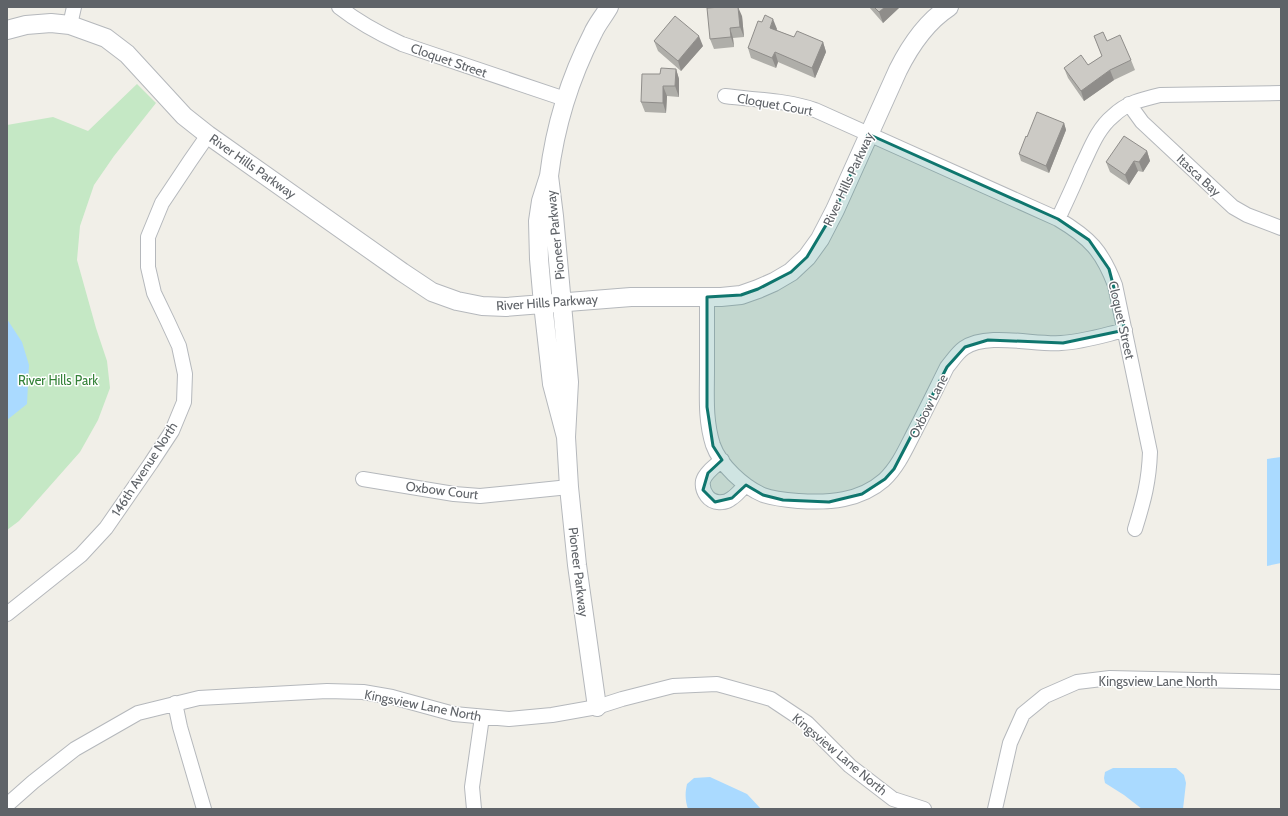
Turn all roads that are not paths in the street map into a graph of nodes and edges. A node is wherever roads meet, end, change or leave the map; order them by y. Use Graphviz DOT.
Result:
graph roads {
  1 [pos="74,7"];
  2 [pos="339,7"];
  3 [pos="609,7"];
  4 [pos="949,7"];
  5 [pos="70,25"];
  6 [pos="7,30"];
  7 [pos="1281,93"];
  8 [pos="725,96"];
  9 [pos="565,99"];
  10 [pos="1129,104"];
  11 [pos="868,134"];
  12 [pos="208,135"];
  13 [pos="549,176"];
  14 [pos="1058,219"];
  15 [pos="1281,228"];
  16 [pos="707,297"];
  17 [pos="562,302"];
  18 [pos="543,304"];
  19 [pos="1125,330"];
  20 [pos="566,437"];
  21 [pos="722,460"];
  22 [pos="363,479"];
  23 [pos="746,485"];
  24 [pos="569,487"];
  25 [pos="1135,528"];
  26 [pos="7,614"];
  27 [pos="1281,682"];
  28 [pos="175,704"];
  29 [pos="597,707"];
  30 [pos="482,717"];
  31 [pos="7,805"];
  32 [pos="204,809"];
  33 [pos="474,809"];
  34 [pos="924,809"];
  35 [pos="995,809"];
  1 -- 5 [label="street"];
  2 -- 9 [label="street, Cloquet Street"];
  3 -- 9 [label="street, Pioneer Parkway"];
  4 -- 11 [label="street, River Hills Parkway"];
  5 -- 6 [label="street, River Hills Parkway"];
  5 -- 12 [label="street, River Hills Parkway"];
  7 -- 10 [label="street"];
  8 -- 11 [label="street, Cloquet Court"];
  9 -- 13 [label="street, Pioneer Parkway"];
  10 -- 14 [label="street"];
  10 -- 15 [label="street, Itasca Bay"];
  11 -- 14 [label="street, Cloquet Street"];
  11 -- 16 [label="street, River Hills Parkway"];
  12 -- 18 [label="street, River Hills Parkway"];
  12 -- 26 [label="street, 146th Avenue North"];
  13 -- 17 [label="street, Pioneer Parkway"];
  13 -- 18 [label="street, Pioneer Parkway"];
  14 -- 19 [label="street, Cloquet Street"];
  16 -- 17 [label="street, River Hills Parkway"];
  16 -- 21 [label="street, Oxbow Lane"];
  17 -- 18 [label="street, River Hills Parkway"];
  17 -- 20 [label="street, Pioneer Parkway"];
  18 -- 20 [label="street, Pioneer Parkway"];
  19 -- 23 [label="street, Oxbow Lane"];
  19 -- 25 [label="street, Cloquet Street"];
  20 -- 24 [label="street, Pioneer Parkway"];
  21 -- 23 [label="street, Oxbow Lane"];
  21 -- 23 [label="street"];
  22 -- 24 [label="street, Oxbow Court"];
  24 -- 29 [label="street, Pioneer Parkway"];
  27 -- 35 [label="street, Kingsview Lane North"];
  28 -- 30 [label="street, Kingsview Lane North"];
  28 -- 31 [label="street, Kingsview Lane North"];
  28 -- 32 [label="street"];
  29 -- 30 [label="street, Kingsview Lane North"];
  29 -- 34 [label="street, Kingsview Lane North"];
  30 -- 33 [label="street"];
}
